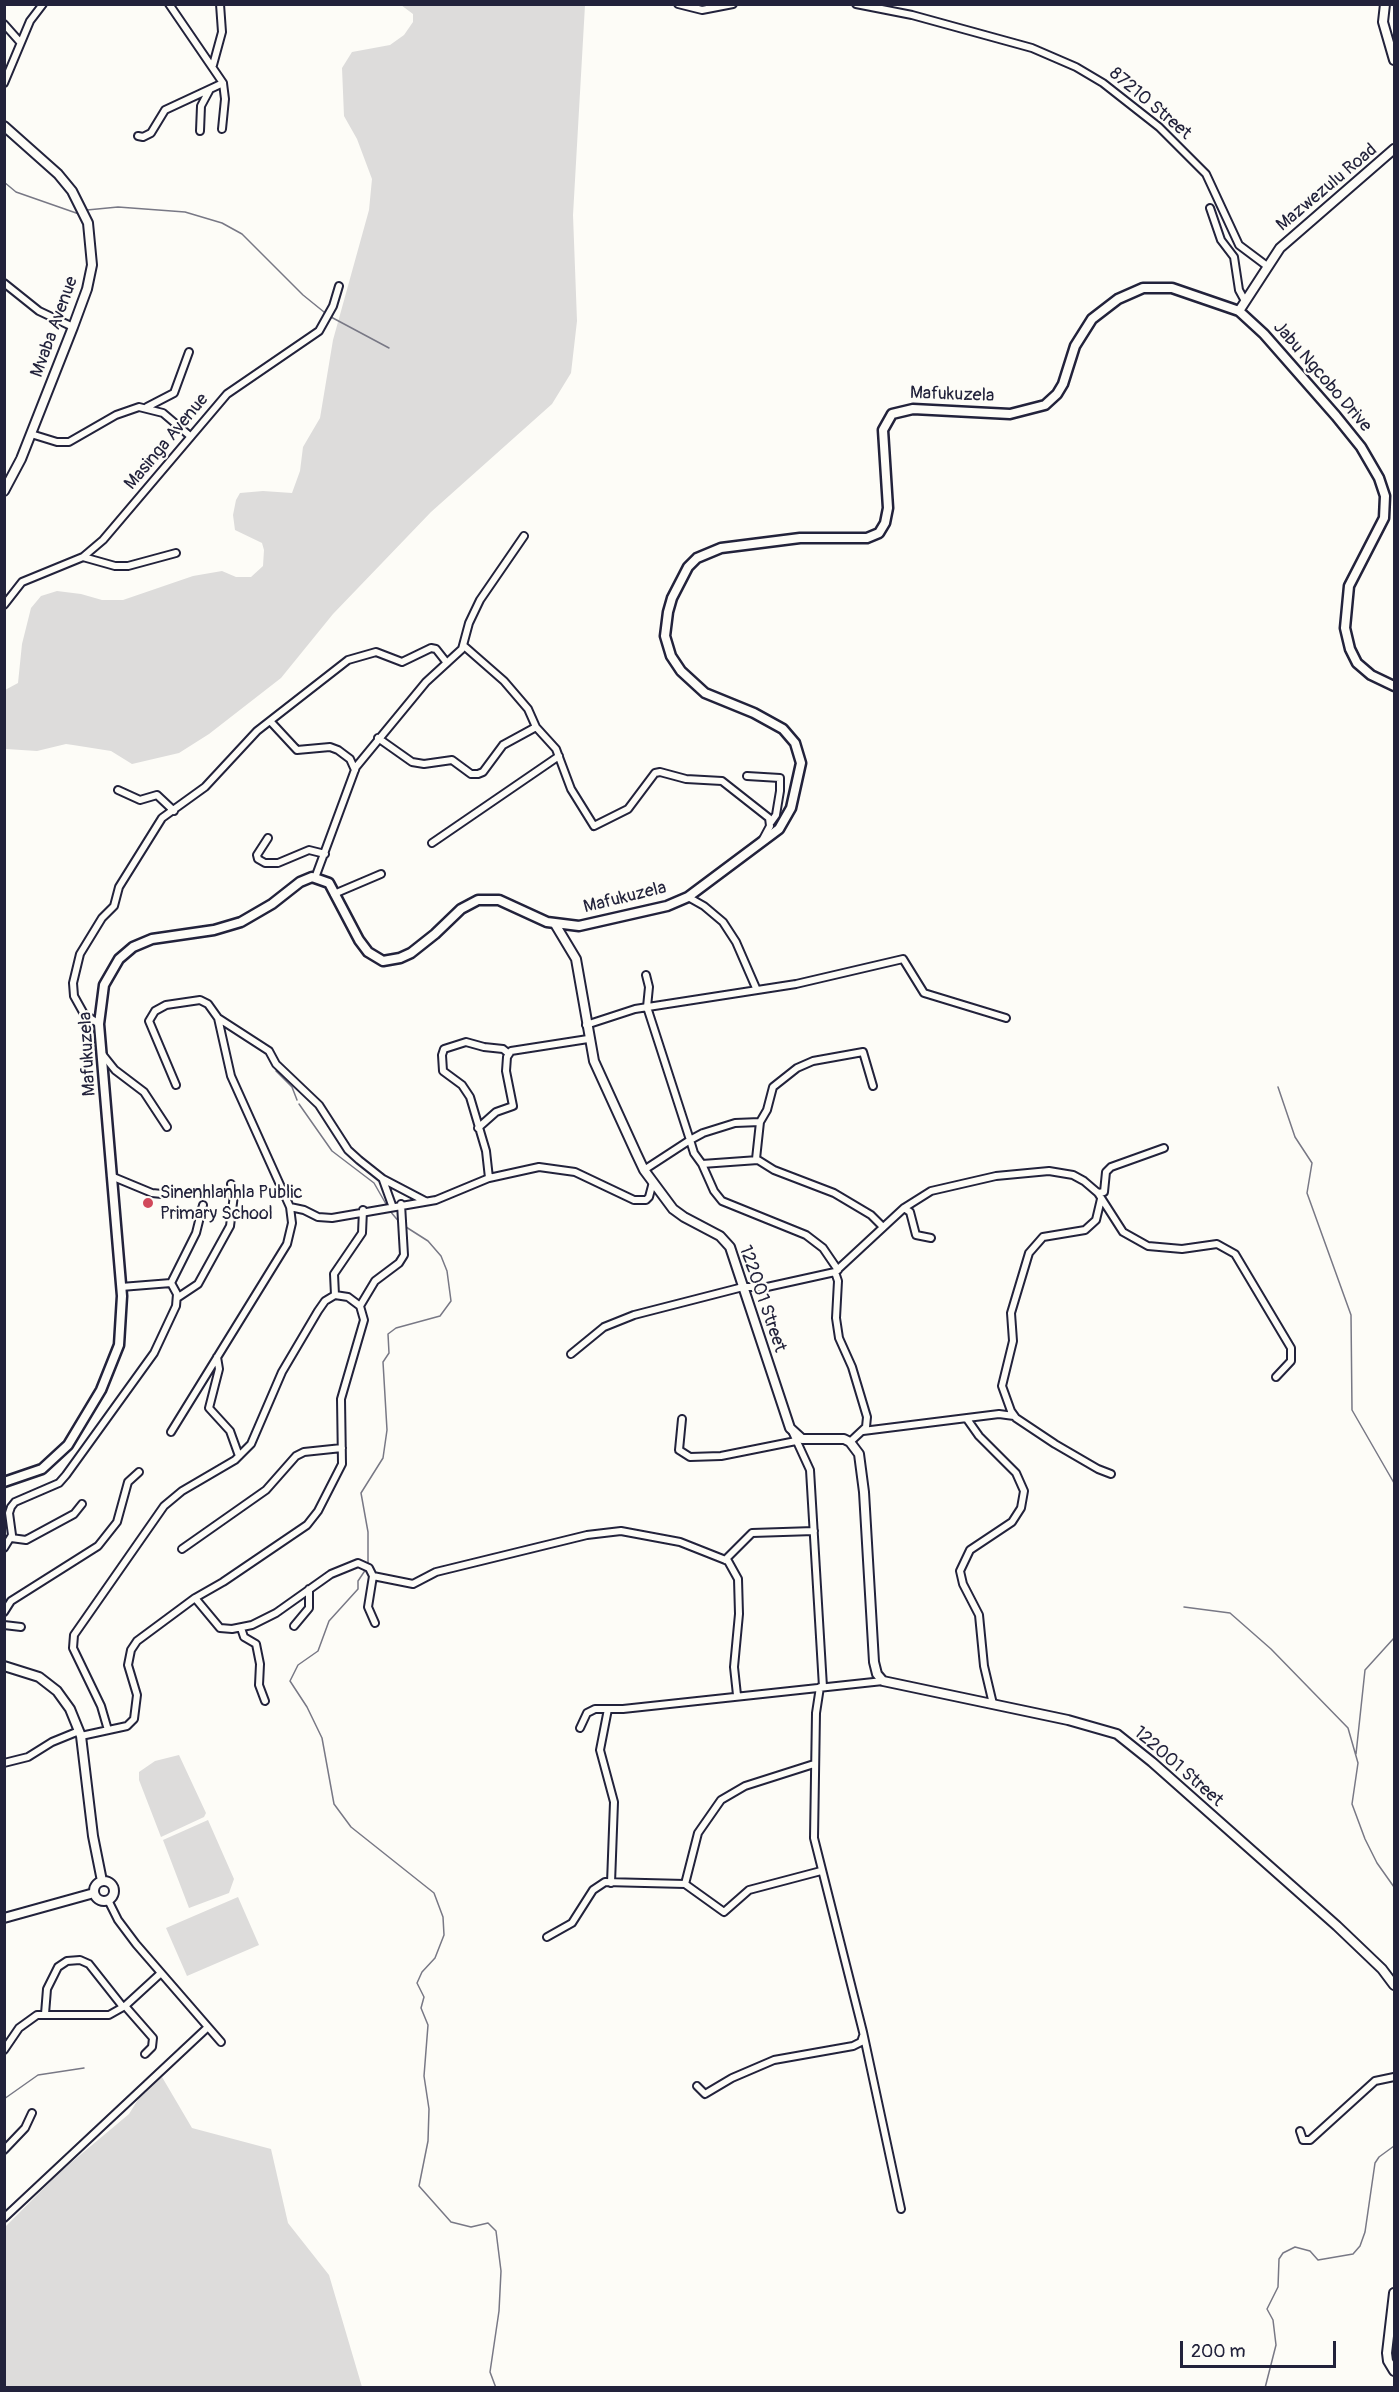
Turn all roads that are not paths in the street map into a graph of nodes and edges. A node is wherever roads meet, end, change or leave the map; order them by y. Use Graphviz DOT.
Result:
graph roads {
  1 [pos="43,4"];
  2 [pos="169,4"];
  3 [pos="220,4"];
  4 [pos="678,4"];
  5 [pos="733,4"];
  6 [pos="856,4"];
  7 [pos="1385,4"];
  8 [pos="4,24"];
  9 [pos="20,42"];
  10 [pos="1395,60"];
  11 [pos="213,65"];
  12 [pos="4,83"];
  13 [pos="223,83"];
  14 [pos="212,88"];
  15 [pos="4,126"];
  16 [pos="222,129"];
  17 [pos="200,131"];
  18 [pos="138,136"];
  19 [pos="1395,149"];
  20 [pos="1210,208"];
  21 [pos="1267,266"];
  22 [pos="4,282"];
  23 [pos="339,286"];
  24 [pos="1245,301"];
  25 [pos="1239,311"];
  26 [pos="73,327"];
  27 [pos="189,352"];
  28 [pos="147,407"];
  29 [pos="31,434"];
  30 [pos="190,436"];
  31 [pos="8,481"];
  32 [pos="4,491"];
  33 [pos="524,537"];
  34 [pos="176,553"];
  35 [pos="83,557"];
  36 [pos="4,605"];
  37 [pos="464,646"];
  38 [pos="447,663"];
  39 [pos="1395,686"];
  40 [pos="271,722"];
  41 [pos="536,727"];
  42 [pos="378,738"];
  43 [pos="559,756"];
  44 [pos="355,770"];
  45 [pos="747,776"];
  46 [pos="118,790"];
  47 [pos="174,811"];
  48 [pos="771,822"];
  49 [pos="268,838"];
  50 [pos="432,843"];
  51 [pos="761,844"];
  52 [pos="325,854"];
  53 [pos="381,874"];
  54 [pos="315,878"];
  55 [pos="334,894"];
  56 [pos="688,897"];
  57 [pos="555,924"];
  58 [pos="646,975"];
  59 [pos="756,988"];
  60 [pos="647,1007"];
  61 [pos="218,1018"];
  62 [pos="1006,1018"];
  63 [pos="99,1024"];
  64 [pos="586,1025"];
  65 [pos="588,1039"];
  66 [pos="509,1054"];
  67 [pos="103,1055"];
  68 [pos="176,1085"];
  69 [pos="873,1086"];
  70 [pos="760,1122"];
  71 [pos="167,1127"];
  72 [pos="478,1128"];
  73 [pos="690,1140"];
  74 [pos="1164,1148"];
  75 [pos="756,1159"];
  76 [pos="702,1164"];
  77 [pos="645,1170"];
  78 [pos="111,1176"];
  79 [pos="489,1178"];
  80 [pos="383,1179"];
  81 [pos="653,1181"];
  82 [pos="231,1184"];
  83 [pos="170,1190"];
  84 [pos="1100,1196"];
  85 [pos="425,1201"];
  86 [pos="401,1204"];
  87 [pos="204,1205"];
  88 [pos="392,1205"];
  89 [pos="290,1207"];
  90 [pos="904,1208"];
  91 [pos="363,1210"];
  92 [pos="883,1227"];
  93 [pos="931,1238"];
  94 [pos="836,1270"];
  95 [pos="171,1283"];
  96 [pos="121,1287"];
  97 [pos="743,1287"];
  98 [pos="334,1295"];
  99 [pos="177,1298"];
  100 [pos="360,1306"];
  101 [pos="571,1354"];
  102 [pos="217,1357"];
  103 [pos="1276,1377"];
  104 [pos="1015,1417"];
  105 [pos="682,1419"];
  106 [pos="967,1419"];
  107 [pos="863,1431"];
  108 [pos="171,1432"];
  109 [pos="795,1437"];
  110 [pos="850,1442"];
  111 [pos="342,1448"];
  112 [pos="239,1456"];
  113 [pos="139,1472"];
  114 [pos="1111,1474"];
  115 [pos="4,1482"];
  116 [pos="82,1504"];
  117 [pos="814,1531"];
  118 [pos="11,1538"];
  119 [pos="4,1548"];
  120 [pos="182,1549"];
  121 [pos="725,1560"];
  122 [pos="373,1576"];
  123 [pos="309,1589"];
  124 [pos="195,1598"];
  125 [pos="4,1612"];
  126 [pos="375,1623"];
  127 [pos="4,1625"];
  128 [pos="294,1626"];
  129 [pos="21,1627"];
  130 [pos="241,1628"];
  131 [pos="4,1666"];
  132 [pos="883,1681"];
  133 [pos="822,1687"];
  134 [pos="737,1695"];
  135 [pos="265,1701"];
  136 [pos="993,1704"];
  137 [pos="608,1709"];
  138 [pos="580,1728"];
  139 [pos="108,1730"];
  140 [pos="80,1734"];
  141 [pos="4,1763"];
  142 [pos="814,1764"];
  143 [pos="821,1871"];
  144 [pos="102,1881"];
  145 [pos="610,1883"];
  146 [pos="685,1884"];
  147 [pos="94,1893"];
  148 [pos="108,1899"];
  149 [pos="4,1918"];
  150 [pos="547,1937"];
  151 [pos="161,1973"];
  152 [pos="1395,1985"];
  153 [pos="124,2007"];
  154 [pos="45,2014"];
  155 [pos="208,2028"];
  156 [pos="863,2032"];
  157 [pos="221,2042"];
  158 [pos="4,2050"];
  159 [pos="145,2054"];
  160 [pos="1395,2077"];
  161 [pos="697,2086"];
  162 [pos="32,2113"];
  163 [pos="1300,2131"];
  164 [pos="4,2150"];
  165 [pos="901,2209"];
  166 [pos="4,2218"];
  167 [pos="1395,2293"];
  168 [pos="1395,2371"];
  1 -- 9 [label="street"];
  2 -- 11 [label="street"];
  3 -- 11 [label="street"];
  4 -- 5 [label="street"];
  6 -- 21 [label="street, 87210 Street"];
  7 -- 10 [label="street"];
  8 -- 9 [label="street"];
  9 -- 12 [label="street"];
  11 -- 13 [label="street"];
  13 -- 14 [label="street"];
  13 -- 16 [label="street"];
  14 -- 17 [label="street"];
  14 -- 18 [label="street"];
  15 -- 26 [label="street, Mvaba Avenue"];
  19 -- 21 [label="street, Mazwezulu Road"];
  20 -- 24 [label="street"];
  21 -- 24 [label="street, Mazwezulu Road"];
  22 -- 26 [label="street"];
  23 -- 30 [label="street, Masinga Avenue"];
  24 -- 25 [label="street, Mazwezulu Road"];
  25 -- 39 [label="main road, Jabu Ngcobo Drive"];
  25 -- 51 [label="main road, Mafukuzela"];
  26 -- 29 [label="street, Mvaba Avenue"];
  27 -- 28 [label="street"];
  28 -- 29 [label="street"];
  28 -- 30 [label="street"];
  29 -- 31 [label="street, Mvaba Avenue"];
  30 -- 35 [label="street, Masinga Avenue"];
  31 -- 32 [label="street, Mvaba Avenue"];
  33 -- 37 [label="street"];
  34 -- 35 [label="street"];
  35 -- 36 [label="street, Masinga Avenue"];
  37 -- 38 [label="street"];
  37 -- 41 [label="street"];
  38 -- 40 [label="street"];
  38 -- 42 [label="street"];
  40 -- 44 [label="street"];
  40 -- 47 [label="street"];
  41 -- 42 [label="street"];
  41 -- 43 [label="street"];
  42 -- 44 [label="street"];
  43 -- 48 [label="street"];
  43 -- 50 [label="street"];
  44 -- 52 [label="street"];
  45 -- 48 [label="street"];
  46 -- 47 [label="street"];
  47 -- 63 [label="street"];
  48 -- 51 [label="street"];
  49 -- 52 [label="street"];
  51 -- 56 [label="main road, Mafukuzela"];
  52 -- 54 [label="street"];
  53 -- 55 [label="street"];
  54 -- 55 [label="main road, Mafukuzela"];
  54 -- 63 [label="main road, Mafukuzela"];
  55 -- 57 [label="main road, Mafukuzela"];
  56 -- 57 [label="main road, Mafukuzela"];
  56 -- 59 [label="street"];
  57 -- 64 [label="street, 122001 Street"];
  58 -- 60 [label="street"];
  59 -- 60 [label="street"];
  59 -- 62 [label="street"];
  60 -- 64 [label="street"];
  60 -- 73 [label="street"];
  61 -- 68 [label="street"];
  61 -- 80 [label="street"];
  61 -- 89 [label="street"];
  63 -- 67 [label="main road, Mafukuzela"];
  64 -- 65 [label="street, 122001 Street"];
  65 -- 66 [label="street"];
  65 -- 77 [label="street, 122001 Street"];
  66 -- 72 [label="street"];
  66 -- 72 [label="street"];
  67 -- 71 [label="street"];
  67 -- 78 [label="main road, Mafukuzela"];
  69 -- 70 [label="street"];
  70 -- 73 [label="street"];
  70 -- 75 [label="street"];
  72 -- 79 [label="street"];
  73 -- 76 [label="street"];
  73 -- 77 [label="street"];
  74 -- 84 [label="street"];
  75 -- 76 [label="street"];
  75 -- 92 [label="street"];
  76 -- 94 [label="street"];
  77 -- 81 [label="street, 122001 Street"];
  78 -- 83 [label="street"];
  78 -- 96 [label="main road, Mafukuzela"];
  79 -- 81 [label="street"];
  79 -- 85 [label="street"];
  80 -- 85 [label="street"];
  80 -- 88 [label="street"];
  81 -- 97 [label="street, 122001 Street"];
  82 -- 99 [label="street"];
  84 -- 90 [label="street"];
  84 -- 103 [label="street"];
  84 -- 104 [label="street"];
  85 -- 86 [label="street"];
  86 -- 88 [label="street"];
  86 -- 100 [label="street"];
  87 -- 95 [label="street"];
  88 -- 91 [label="street"];
  89 -- 91 [label="street"];
  89 -- 102 [label="street"];
  90 -- 92 [label="street"];
  90 -- 93 [label="street"];
  91 -- 98 [label="street"];
  92 -- 94 [label="street"];
  94 -- 97 [label="street"];
  94 -- 107 [label="street"];
  95 -- 96 [label="street"];
  95 -- 99 [label="street"];
  96 -- 115 [label="main road, Mafukuzela"];
  97 -- 101 [label="street"];
  97 -- 109 [label="street, 122001 Street"];
  98 -- 100 [label="street"];
  98 -- 112 [label="street"];
  99 -- 118 [label="street"];
  100 -- 111 [label="street"];
  102 -- 108 [label="street"];
  102 -- 112 [label="street"];
  104 -- 106 [label="street"];
  104 -- 114 [label="street"];
  105 -- 109 [label="street"];
  106 -- 107 [label="street"];
  106 -- 136 [label="street"];
  107 -- 110 [label="street"];
  109 -- 110 [label="street"];
  109 -- 117 [label="street"];
  110 -- 132 [label="street"];
  111 -- 120 [label="street"];
  111 -- 124 [label="street"];
  112 -- 139 [label="street"];
  113 -- 125 [label="street"];
  116 -- 118 [label="street"];
  117 -- 121 [label="street"];
  117 -- 133 [label="street"];
  118 -- 119 [label="street"];
  121 -- 122 [label="street"];
  121 -- 134 [label="street"];
  122 -- 123 [label="street"];
  122 -- 126 [label="street"];
  123 -- 128 [label="street"];
  123 -- 130 [label="street"];
  124 -- 130 [label="street"];
  124 -- 139 [label="street"];
  127 -- 129 [label="street"];
  130 -- 135 [label="street"];
  131 -- 140 [label="street"];
  132 -- 133 [label="street, 122001 Street"];
  132 -- 136 [label="street, 122001 Street"];
  133 -- 134 [label="street, 122001 Street"];
  133 -- 142 [label="street"];
  134 -- 137 [label="street, 122001 Street"];
  136 -- 152 [label="street, 122001 Street"];
  137 -- 138 [label="street, 122001 Street"];
  137 -- 145 [label="street"];
  139 -- 140 [label="street"];
  140 -- 141 [label="street"];
  140 -- 144 [label="street"];
  142 -- 143 [label="street"];
  142 -- 146 [label="street"];
  143 -- 146 [label="street"];
  143 -- 156 [label="street"];
  144 -- 147 [label="street"];
  144 -- 148 [label="street"];
  145 -- 146 [label="street"];
  145 -- 150 [label="street"];
  147 -- 148 [label="street"];
  147 -- 149 [label="street"];
  148 -- 151 [label="street"];
  151 -- 153 [label="street"];
  151 -- 155 [label="street"];
  153 -- 154 [label="street"];
  153 -- 154 [label="street"];
  153 -- 159 [label="street"];
  154 -- 158 [label="street"];
  155 -- 157 [label="street"];
  155 -- 166 [label="street"];
  156 -- 161 [label="street"];
  156 -- 165 [label="street"];
  160 -- 163 [label="street"];
  162 -- 164 [label="street"];
  167 -- 168 [label="street"];
}
